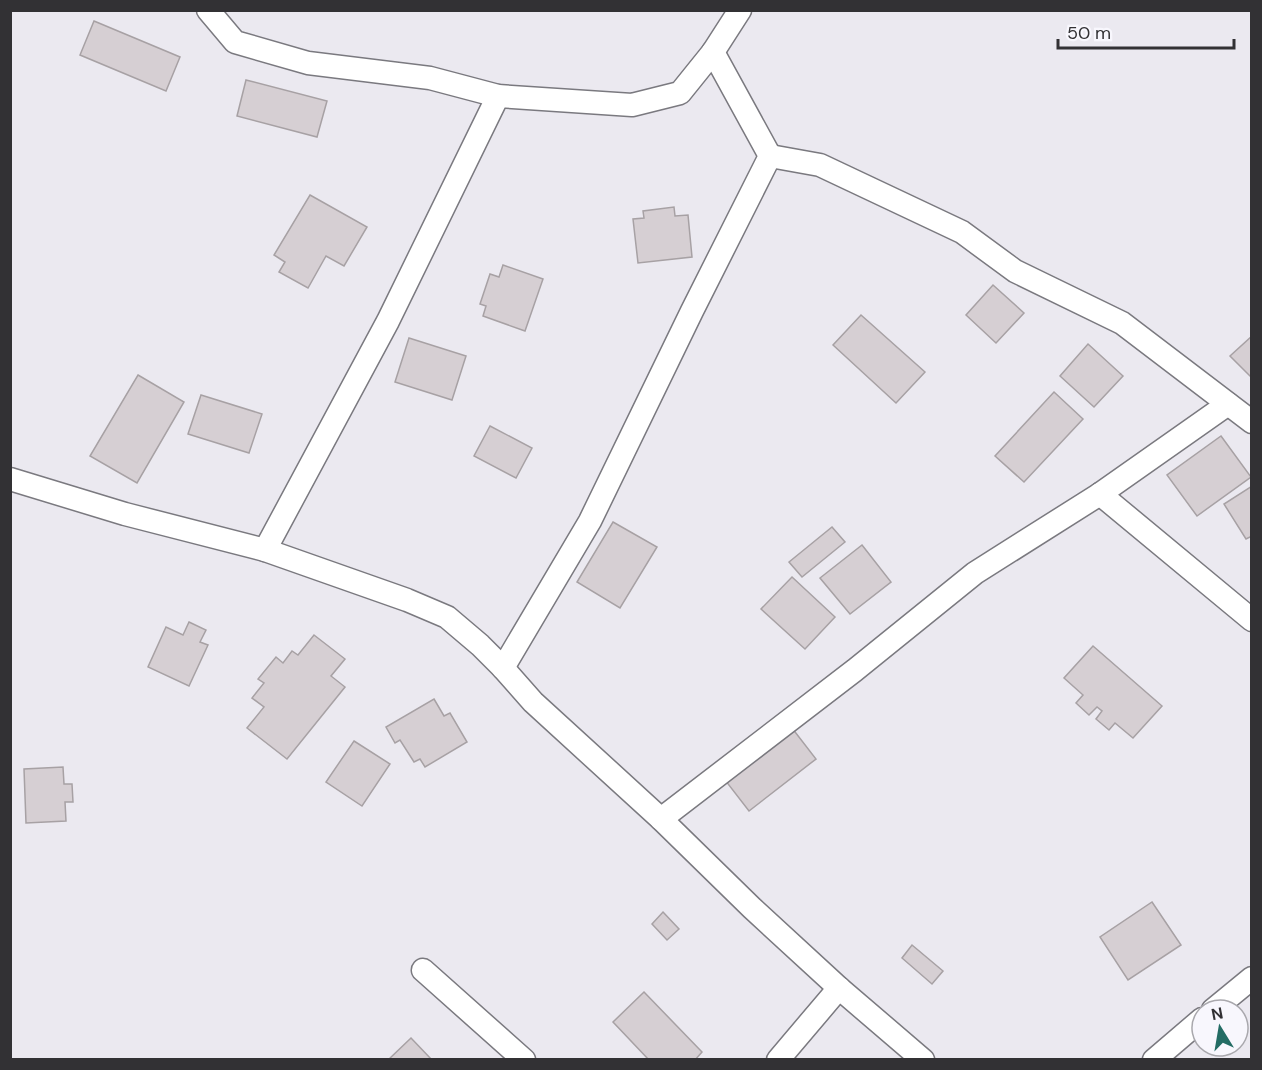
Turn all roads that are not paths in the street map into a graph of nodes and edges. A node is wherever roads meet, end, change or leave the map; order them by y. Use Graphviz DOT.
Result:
graph roads {
  1 [pos="208,10"];
  2 [pos="740,10"];
  3 [pos="713,52"];
  4 [pos="498,96"];
  5 [pos="770,156"];
  6 [pos="1228,404"];
  7 [pos="1251,422"];
  8 [pos="10,480"];
  9 [pos="1100,494"];
  10 [pos="265,550"];
  11 [pos="1251,620"];
  12 [pos="503,668"];
  13 [pos="661,819"];
  14 [pos="423,970"];
  15 [pos="1251,978"];
  16 [pos="839,988"];
  17 [pos="1227,998"];
  18 [pos="1190,1029"];
  19 [pos="524,1059"];
  20 [pos="778,1059"];
  21 [pos="922,1059"];
  22 [pos="1154,1059"];
  1 -- 4 [label="street"];
  2 -- 3 [label="street"];
  3 -- 4 [label="street"];
  3 -- 5 [label="street"];
  4 -- 10 [label="street"];
  5 -- 6 [label="street"];
  5 -- 12 [label="street"];
  6 -- 7 [label="street"];
  6 -- 9 [label="street"];
  8 -- 10 [label="street"];
  9 -- 11 [label="street"];
  9 -- 13 [label="street"];
  10 -- 12 [label="street"];
  12 -- 13 [label="street"];
  13 -- 16 [label="street"];
  14 -- 19 [label="street"];
  15 -- 17 [label="street"];
  16 -- 20 [label="street"];
  16 -- 21 [label="street"];
  18 -- 22 [label="street"];
}
